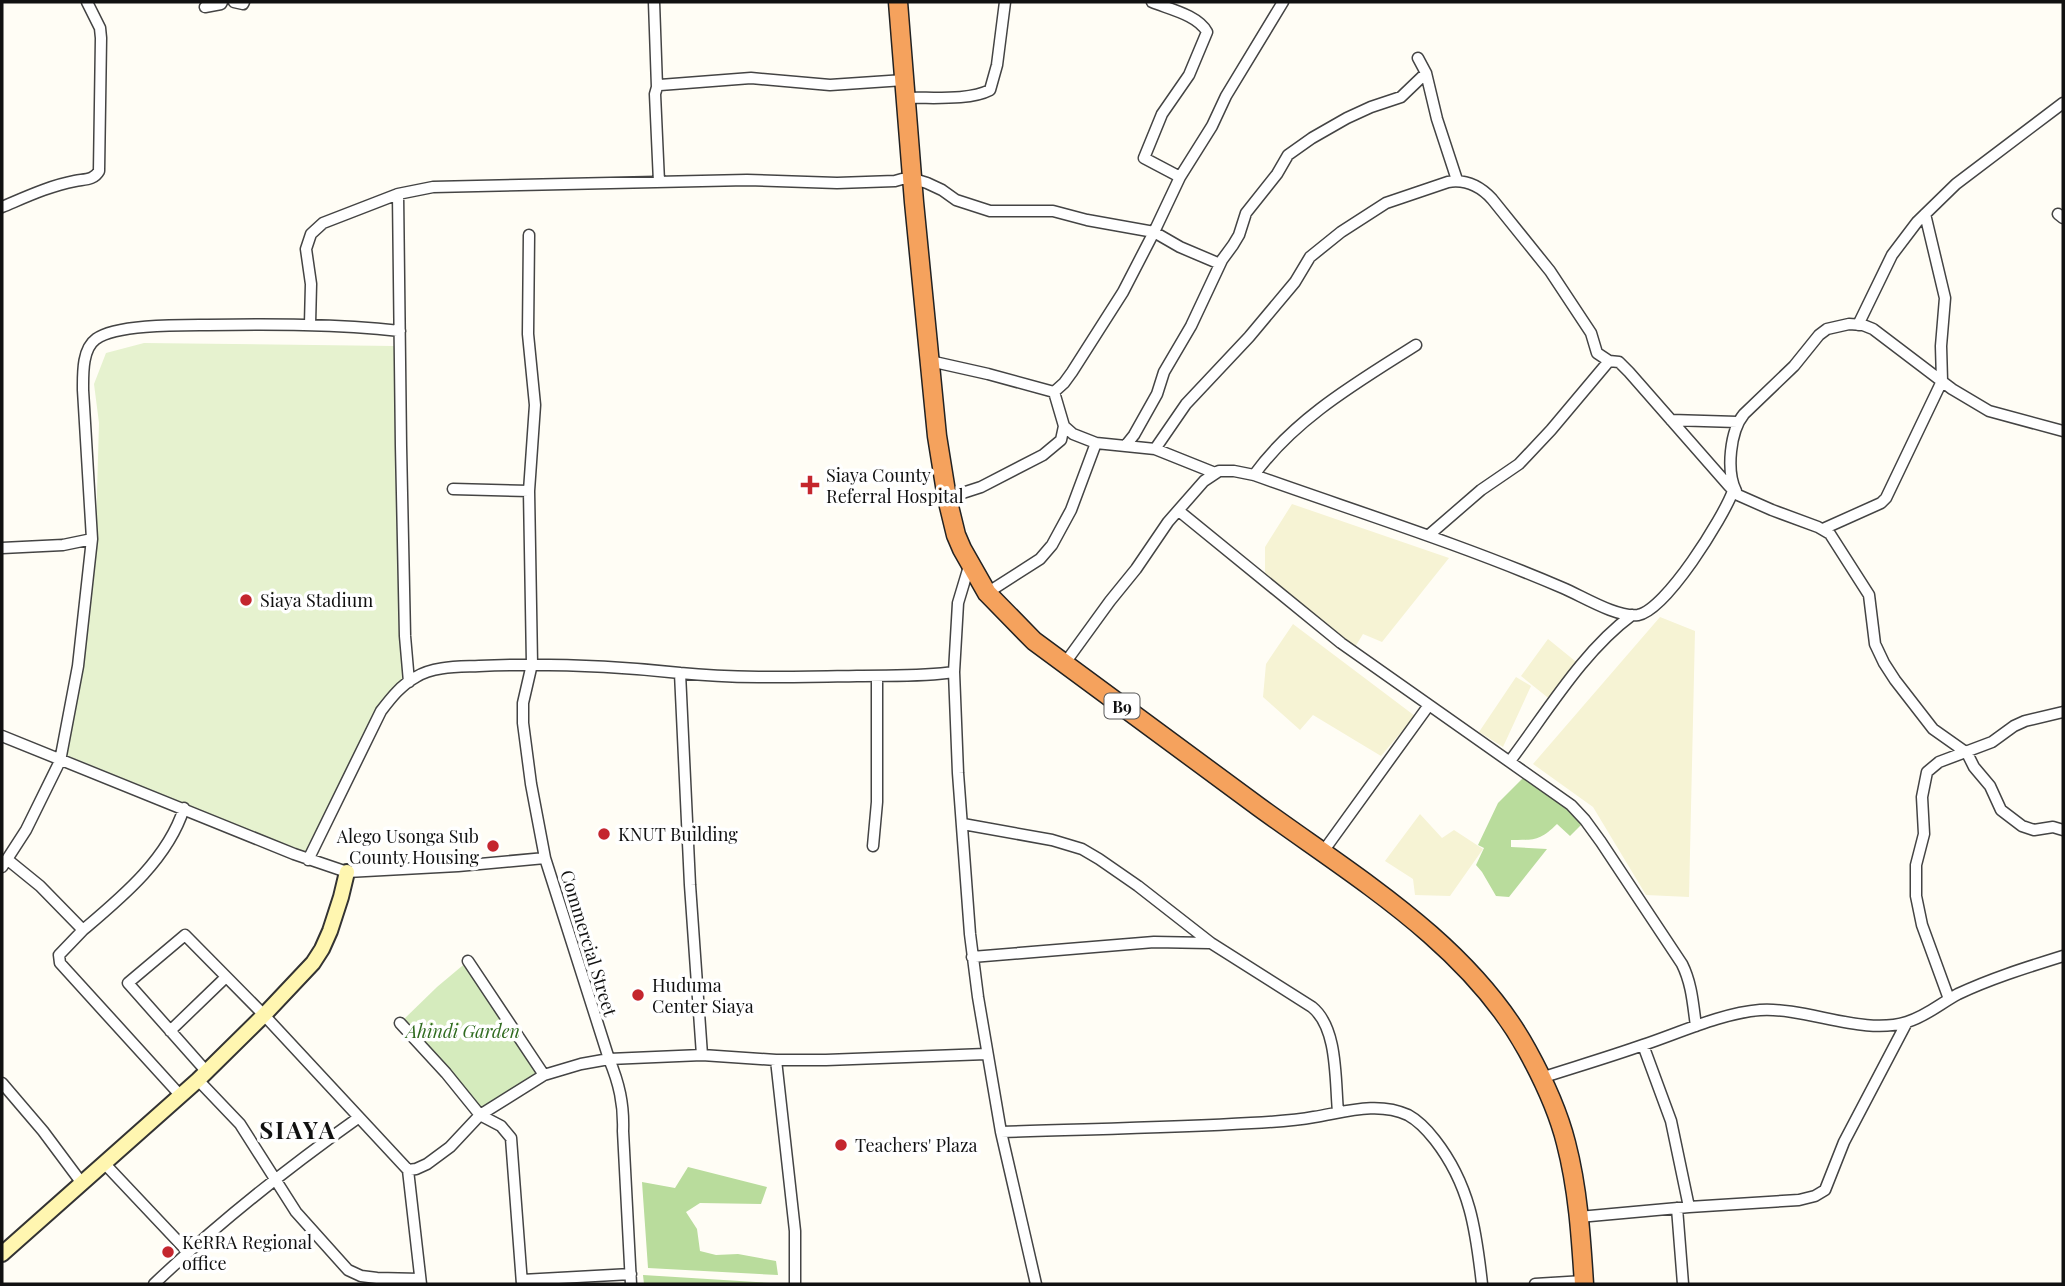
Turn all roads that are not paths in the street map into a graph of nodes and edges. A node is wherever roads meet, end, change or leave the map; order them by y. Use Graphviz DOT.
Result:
graph roads {
  1 [pos="87,2"];
  2 [pos="222,2"];
  3 [pos="234,2"];
  4 [pos="244,2"];
  5 [pos="654,2"];
  6 [pos="898,2"];
  7 [pos="1005,2"];
  8 [pos="1152,2"];
  9 [pos="1278,3"];
  10 [pos="205,7"];
  11 [pos="1418,58"];
  12 [pos="1426,73"];
  13 [pos="657,87"];
  14 [pos="905,89"];
  15 [pos="2063,103"];
  16 [pos="1180,177"];
  17 [pos="914,179"];
  18 [pos="1457,180"];
  19 [pos="659,182"];
  20 [pos="398,194"];
  21 [pos="2,207"];
  22 [pos="1925,214"];
  23 [pos="1154,232"];
  24 [pos="528,235"];
  25 [pos="1220,264"];
  26 [pos="310,324"];
  27 [pos="1858,325"];
  28 [pos="400,331"];
  29 [pos="1416,345"];
  30 [pos="930,360"];
  31 [pos="1609,361"];
  32 [pos="1942,381"];
  33 [pos="1054,393"];
  34 [pos="1671,420"];
  35 [pos="1737,422"];
  36 [pos="1064,426"];
  37 [pos="2063,431"];
  38 [pos="1096,443"];
  39 [pos="1126,445"];
  40 [pos="1155,449"];
  41 [pos="1215,473"];
  42 [pos="1254,475"];
  43 [pos="453,489"];
  44 [pos="529,491"];
  45 [pos="1736,493"];
  46 [pos="947,498"];
  47 [pos="1180,511"];
  48 [pos="1823,529"];
  49 [pos="1429,535"];
  50 [pos="92,539"];
  51 [pos="2,548"];
  52 [pos="970,563"];
  53 [pos="987,593"];
  54 [pos="1632,615"];
  55 [pos="1065,663"];
  56 [pos="532,664"];
  57 [pos="954,672"];
  58 [pos="680,673"];
  59 [pos="877,676"];
  60 [pos="409,682"];
  61 [pos="1429,705"];
  62 [pos="2063,712"];
  63 [pos="2,736"];
  64 [pos="1967,753"];
  65 [pos="60,761"];
  66 [pos="1510,761"];
  67 [pos="184,808"];
  68 [pos="962,824"];
  69 [pos="2063,830"];
  70 [pos="873,846"];
  71 [pos="1322,853"];
  72 [pos="545,858"];
  73 [pos="308,860"];
  74 [pos="5,864"];
  75 [pos="347,872"];
  76 [pos="82,930"];
  77 [pos="1211,943"];
  78 [pos="2063,956"];
  79 [pos="972,957"];
  80 [pos="468,961"];
  81 [pos="226,977"];
  82 [pos="1949,999"];
  83 [pos="264,1015"];
  84 [pos="1907,1022"];
  85 [pos="400,1023"];
  86 [pos="1696,1026"];
  87 [pos="170,1031"];
  88 [pos="1643,1045"];
  89 [pos="986,1054"];
  90 [pos="702,1055"];
  91 [pos="610,1059"];
  92 [pos="776,1060"];
  93 [pos="202,1075"];
  94 [pos="544,1076"];
  95 [pos="1541,1078"];
  96 [pos="2,1083"];
  97 [pos="180,1095"];
  98 [pos="1338,1112"];
  99 [pos="480,1115"];
  100 [pos="358,1118"];
  101 [pos="1001,1132"];
  102 [pos="104,1163"];
  103 [pos="408,1170"];
  104 [pos="274,1179"];
  105 [pos="81,1182"];
  106 [pos="1689,1207"];
  107 [pos="1676,1208"];
  108 [pos="1579,1217"];
  109 [pos="188,1252"];
  110 [pos="2,1254"];
  111 [pos="631,1279"];
  112 [pos="421,1282"];
  113 [pos="522,1282"];
  114 [pos="1584,1283"];
  115 [pos="154,1284"];
  116 [pos="795,1284"];
  117 [pos="1037,1284"];
  118 [pos="1482,1284"];
  119 [pos="1535,1284"];
  120 [pos="1683,1284"];
  1 -- 21 [label="street"];
  2 -- 10 [label="street"];
  3 -- 4 [label="street"];
  5 -- 13 [label="street"];
  6 -- 14 [label="highway, B9"];
  7 -- 14 [label="street"];
  8 -- 16 [label="street"];
  9 -- 16 [label="street"];
  11 -- 12 [label="street"];
  12 -- 18 [label="street"];
  12 -- 25 [label="street"];
  13 -- 14 [label="street"];
  13 -- 19 [label="street"];
  14 -- 17 [label="highway, B9"];
  15 -- 22 [label="street"];
  16 -- 23 [label="street"];
  17 -- 19 [label="street"];
  17 -- 23 [label="street"];
  17 -- 30 [label="highway, B9"];
  18 -- 31 [label="street"];
  18 -- 40 [label="street"];
  19 -- 20 [label="street"];
  20 -- 26 [label="street"];
  20 -- 28 [label="street"];
  22 -- 27 [label="street"];
  22 -- 32 [label="street"];
  23 -- 25 [label="street"];
  23 -- 33 [label="street"];
  24 -- 44 [label="street"];
  25 -- 39 [label="street"];
  26 -- 28 [label="street"];
  26 -- 50 [label="street"];
  27 -- 32 [label="street"];
  27 -- 35 [label="street"];
  28 -- 60 [label="street"];
  29 -- 42 [label="street"];
  30 -- 33 [label="street"];
  30 -- 46 [label="highway, B9"];
  31 -- 34 [label="street"];
  31 -- 49 [label="street"];
  32 -- 37 [label="street"];
  32 -- 48 [label="street"];
  33 -- 36 [label="street"];
  34 -- 35 [label="street"];
  34 -- 45 [label="street"];
  35 -- 45 [label="street"];
  36 -- 38 [label="street"];
  36 -- 46 [label="street"];
  38 -- 39 [label="street"];
  38 -- 53 [label="street"];
  39 -- 40 [label="street"];
  40 -- 41 [label="street"];
  41 -- 42 [label="street"];
  41 -- 47 [label="street"];
  42 -- 49 [label="street"];
  43 -- 44 [label="street"];
  44 -- 56 [label="street"];
  45 -- 48 [label="street"];
  45 -- 54 [label="street"];
  46 -- 52 [label="highway, B9"];
  47 -- 55 [label="street"];
  47 -- 61 [label="street"];
  48 -- 64 [label="street"];
  49 -- 54 [label="street"];
  50 -- 51 [label="street"];
  50 -- 65 [label="street"];
  52 -- 53 [label="highway, B9"];
  52 -- 57 [label="street"];
  53 -- 55 [label="highway, B9"];
  54 -- 66 [label="street"];
  55 -- 71 [label="highway, B9"];
  56 -- 58 [label="street"];
  56 -- 60 [label="street"];
  56 -- 72 [label="street"];
  57 -- 59 [label="street"];
  57 -- 68 [label="street"];
  58 -- 59 [label="street"];
  58 -- 90 [label="street"];
  59 -- 70 [label="street"];
  60 -- 73 [label="street"];
  61 -- 66 [label="street"];
  61 -- 71 [label="street"];
  62 -- 64 [label="street"];
  63 -- 65 [label="street"];
  64 -- 69 [label="street"];
  64 -- 82 [label="street"];
  65 -- 67 [label="street"];
  65 -- 74 [label="street"];
  66 -- 86 [label="street"];
  67 -- 73 [label="street"];
  67 -- 76 [label="street"];
  68 -- 77 [label="street"];
  68 -- 79 [label="street"];
  71 -- 95 [label="highway, B9"];
  72 -- 75 [label="street, Commercial Street"];
  72 -- 91 [label="street, Commercial Street"];
  73 -- 75 [label="street"];
  74 -- 76 [label="street"];
  75 -- 83 [label="main road"];
  76 -- 97 [label="street"];
  77 -- 79 [label="street"];
  77 -- 98 [label="street"];
  78 -- 82 [label="street"];
  79 -- 89 [label="street"];
  80 -- 94 [label="street"];
  81 -- 83 [label="street"];
  81 -- 87 [label="street"];
  81 -- 87 [label="street"];
  82 -- 84 [label="street"];
  83 -- 93 [label="main road"];
  83 -- 100 [label="street"];
  84 -- 86 [label="street"];
  84 -- 106 [label="street"];
  85 -- 99 [label="street"];
  86 -- 88 [label="street"];
  87 -- 93 [label="street"];
  88 -- 95 [label="street"];
  88 -- 106 [label="street"];
  89 -- 92 [label="street"];
  89 -- 101 [label="street"];
  90 -- 91 [label="street"];
  90 -- 92 [label="street"];
  91 -- 94 [label="street"];
  91 -- 111 [label="street, Commercial Street"];
  92 -- 116 [label="street"];
  93 -- 97 [label="main road"];
  93 -- 104 [label="street"];
  94 -- 99 [label="street"];
  95 -- 108 [label="highway, B9"];
  96 -- 105 [label="street"];
  97 -- 102 [label="main road"];
  98 -- 101 [label="street"];
  98 -- 118 [label="street"];
  99 -- 103 [label="street"];
  99 -- 113 [label="street"];
  100 -- 103 [label="street"];
  100 -- 104 [label="street"];
  101 -- 117 [label="street"];
  102 -- 105 [label="main road"];
  102 -- 109 [label="street"];
  103 -- 112 [label="street"];
  104 -- 109 [label="street"];
  104 -- 112 [label="street"];
  105 -- 110 [label="main road"];
  106 -- 107 [label="street"];
  107 -- 108 [label="street"];
  107 -- 120 [label="street"];
  108 -- 114 [label="highway, B9"];
  109 -- 115 [label="street"];
  111 -- 113 [label="street"];
  114 -- 119 [label="street"];
}
